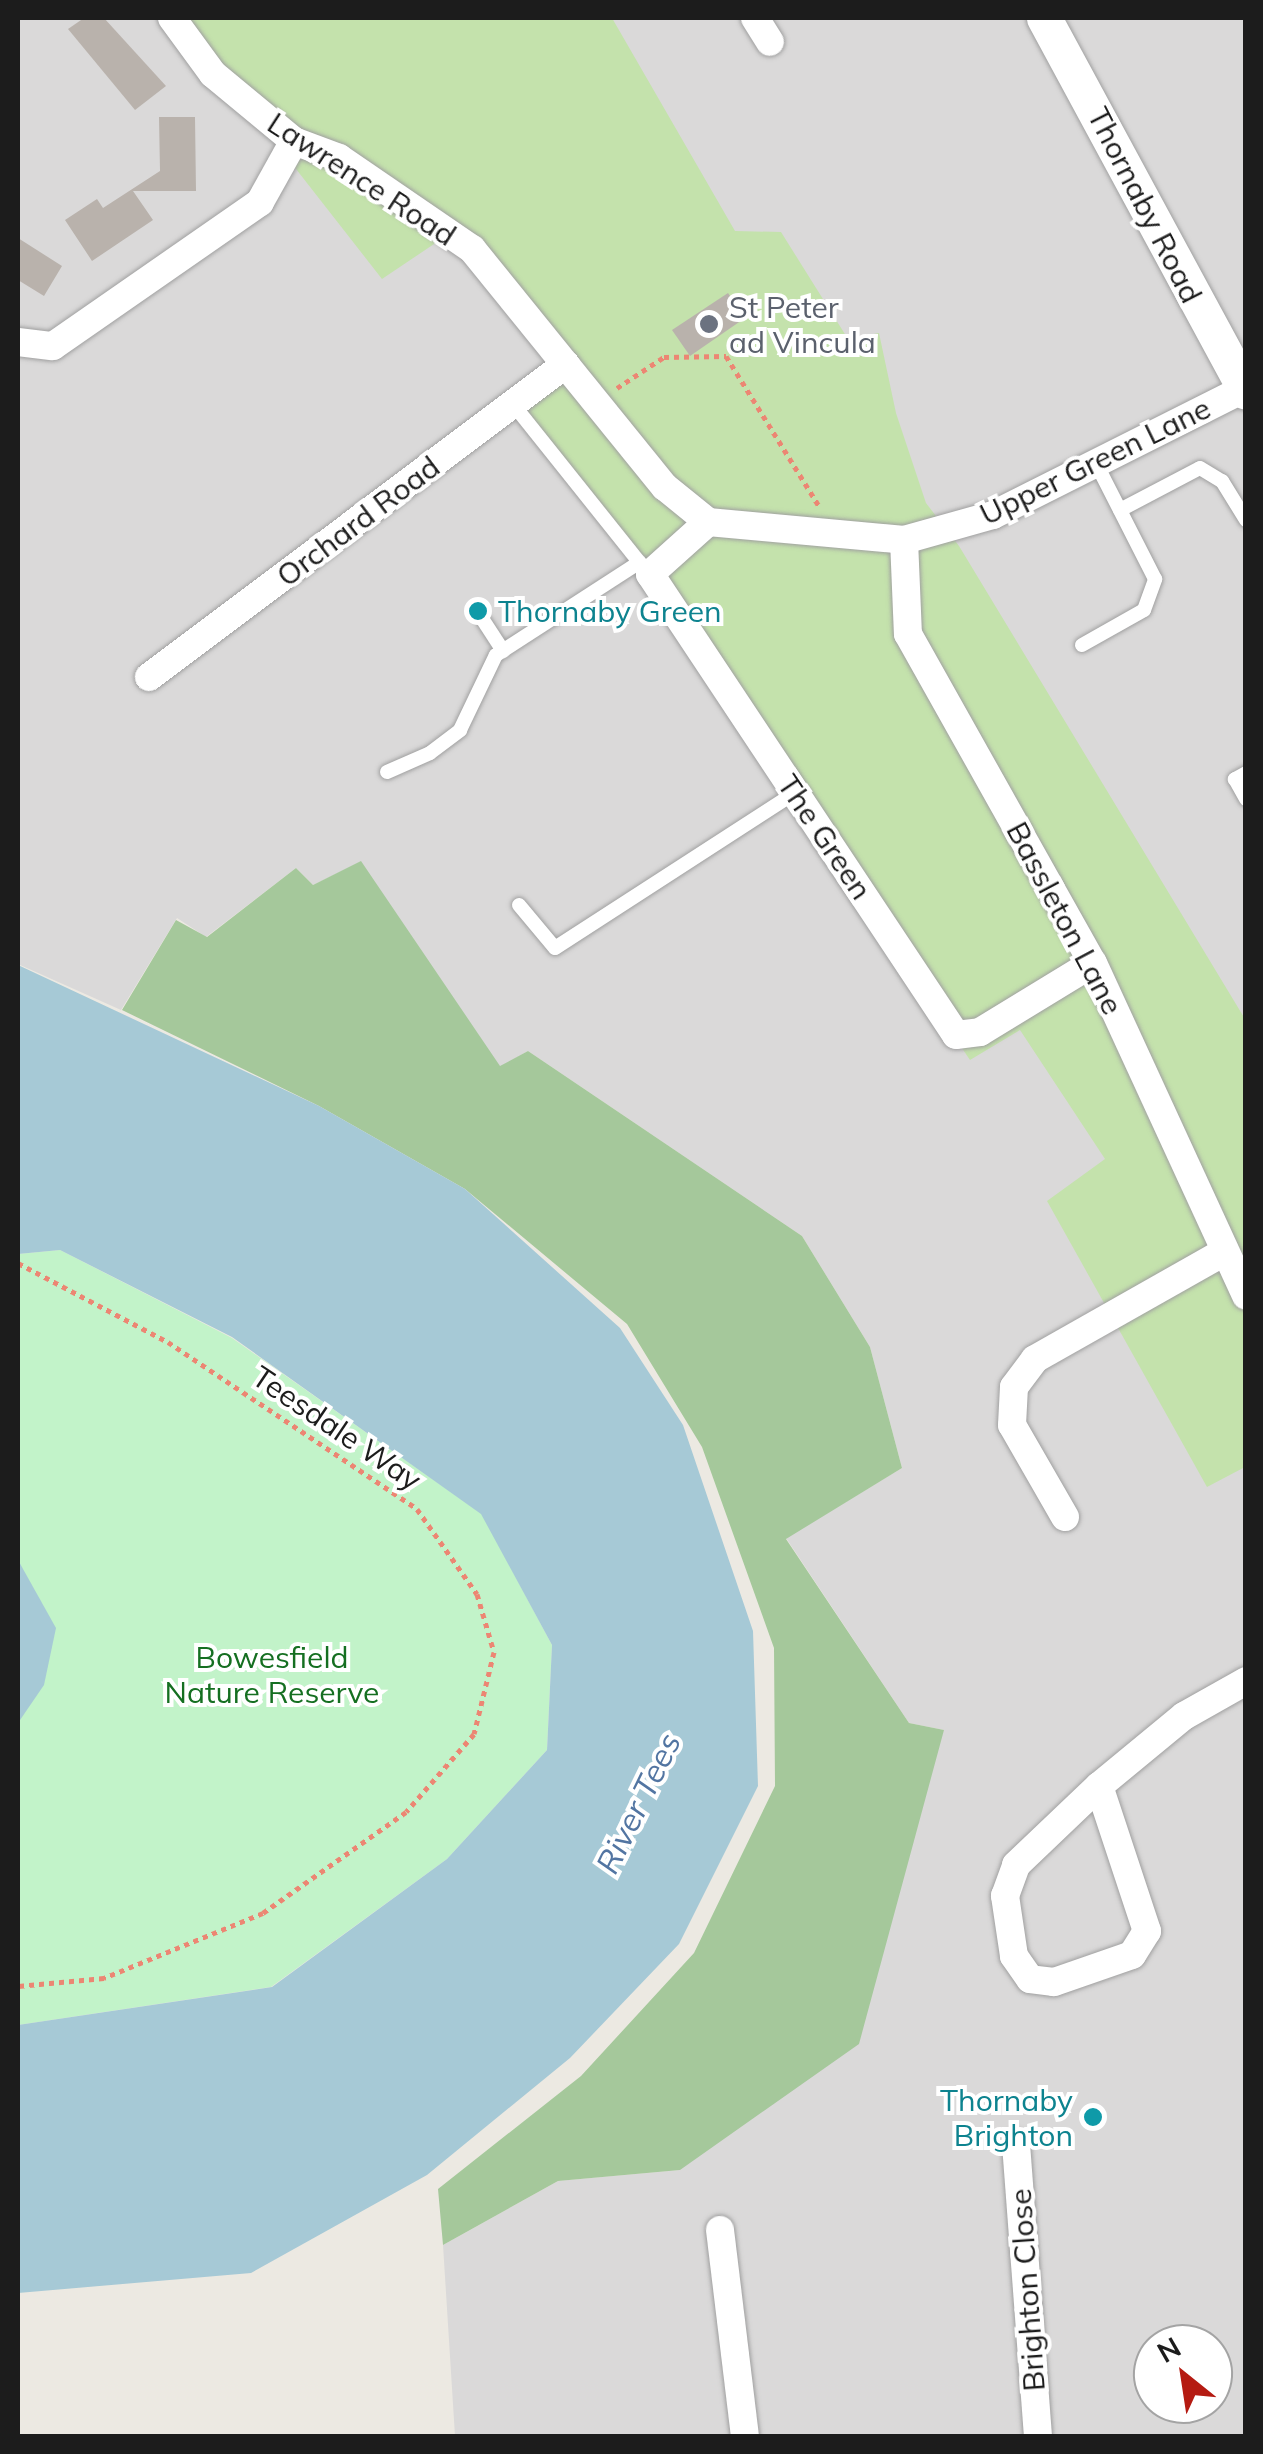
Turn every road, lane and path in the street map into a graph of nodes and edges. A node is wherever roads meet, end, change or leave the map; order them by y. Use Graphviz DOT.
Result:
graph roads {
  1 [pos="172,18"];
  2 [pos="1044,18"];
  3 [pos="294,141"];
  4 [pos="18,342"];
  5 [pos="566,364"];
  6 [pos="1245,390"];
  7 [pos="596,401"];
  8 [pos="513,404"];
  9 [pos="1096,463"];
  10 [pos="1120,510"];
  11 [pos="1246,520"];
  12 [pos="708,522"];
  13 [pos="836,534"];
  14 [pos="904,540"];
  15 [pos="645,568"];
  16 [pos="483,620"];
  17 [pos="1082,645"];
  18 [pos="502,651"];
  19 [pos="149,677"];
  20 [pos="387,772"];
  21 [pos="1246,773"];
  22 [pos="795,793"];
  23 [pos="1246,799"];
  24 [pos="519,906"];
  25 [pos="1093,963"];
  26 [pos="1224,1252"];
  27 [pos="18,1262"];
  28 [pos="1246,1296"];
  29 [pos="1065,1518"];
  30 [pos="1246,1681"];
  31 [pos="1099,1786"];
  32 [pos="18,1986"];
  33 [pos="1016,2144"];
  34 [pos="720,2230"];
  35 [pos="745,2436"];
  36 [pos="1038,2436"];
  1 -- 3 [label="street, Lawrence Road"];
  2 -- 6 [label="street, Thornaby Road"];
  3 -- 4 [label="street"];
  3 -- 5 [label="street, Lawrence Road"];
  5 -- 7 [label="street, Lawrence Road"];
  5 -- 8 [label="street, Orchard Road"];
  6 -- 9 [label="street, Upper Green Lane"];
  7 -- 12 [label="street, Lawrence Road"];
  7 -- 13 [label="path"];
  8 -- 15 [label="lane"];
  8 -- 19 [label="street, Orchard Road"];
  9 -- 10 [label="lane"];
  9 -- 14 [label="street, Upper Green Lane"];
  10 -- 11 [label="lane"];
  10 -- 17 [label="lane"];
  12 -- 13 [label="street, Upper Green Lane"];
  12 -- 15 [label="street"];
  13 -- 14 [label="street, Upper Green Lane"];
  14 -- 25 [label="street, Bassleton Lane"];
  15 -- 18 [label="lane"];
  15 -- 22 [label="street, The Green"];
  16 -- 18 [label="lane"];
  18 -- 20 [label="lane"];
  21 -- 23 [label="lane"];
  22 -- 24 [label="lane"];
  22 -- 25 [label="street, The Green"];
  25 -- 26 [label="street, Bassleton Lane"];
  26 -- 28 [label="street, Bassleton Lane"];
  26 -- 29 [label="street"];
  27 -- 32 [label="path, Teesdale Way"];
  30 -- 31 [label="street"];
  31 -- 31 [label="street"];
  33 -- 36 [label="street, Brighton Close"];
  34 -- 35 [label="street"];
}
